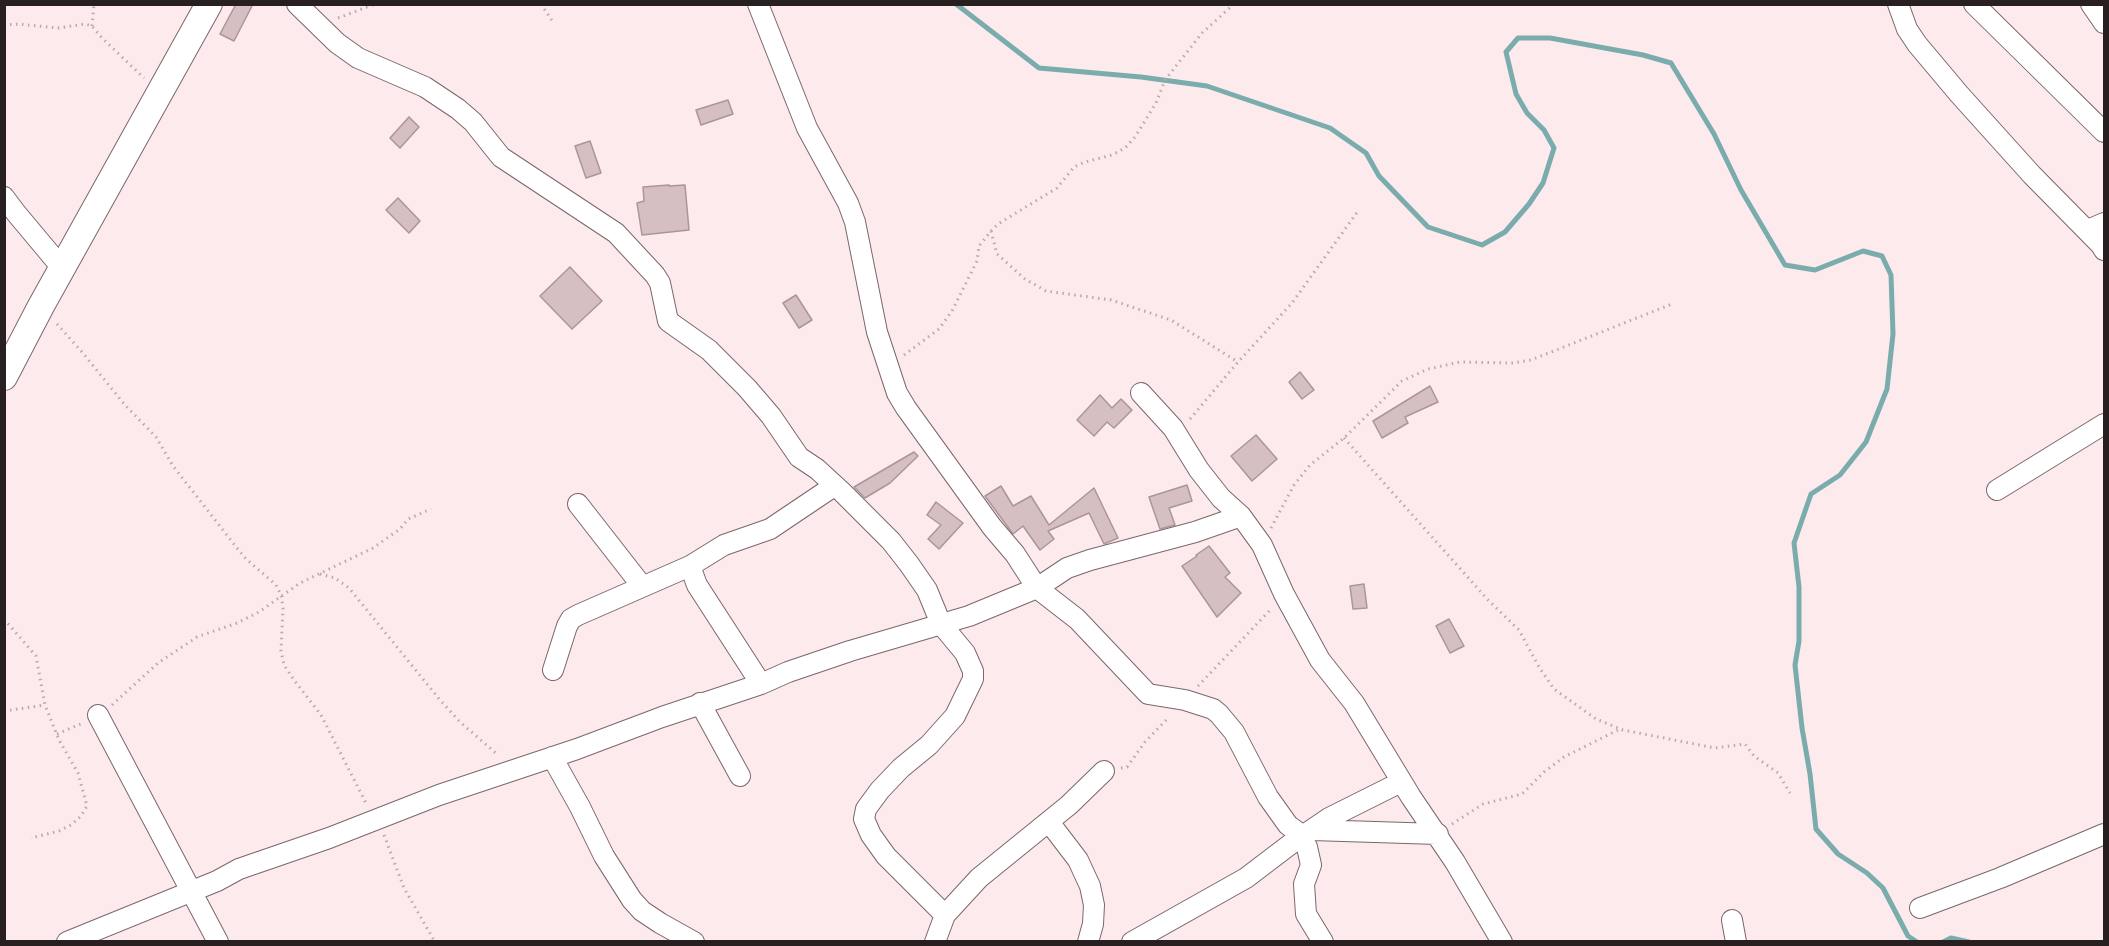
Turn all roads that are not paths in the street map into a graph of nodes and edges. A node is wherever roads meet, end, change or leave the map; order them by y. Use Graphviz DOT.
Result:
graph roads {
  1 [pos="209,4"];
  2 [pos="297,4"];
  3 [pos="758,4"];
  4 [pos="1898,4"];
  5 [pos="1974,4"];
  6 [pos="2091,4"];
  7 [pos="2104,23"];
  8 [pos="2104,132"];
  9 [pos="4,197"];
  10 [pos="2096,226"];
  11 [pos="2104,250"];
  12 [pos="62,268"];
  13 [pos="4,377"];
  14 [pos="1141,393"];
  15 [pos="2104,424"];
  16 [pos="834,486"];
  17 [pos="1997,490"];
  18 [pos="578,504"];
  19 [pos="1241,516"];
  20 [pos="690,566"];
  21 [pos="642,586"];
  22 [pos="1037,588"];
  23 [pos="941,624"];
  24 [pos="553,670"];
  25 [pos="761,684"];
  26 [pos="700,703"];
  27 [pos="98,715"];
  28 [pos="552,757"];
  29 [pos="1104,771"];
  30 [pos="740,776"];
  31 [pos="1401,782"];
  32 [pos="1049,822"];
  33 [pos="1305,834"];
  34 [pos="1438,834"];
  35 [pos="2104,834"];
  36 [pos="192,891"];
  37 [pos="1920,908"];
  38 [pos="945,915"];
  39 [pos="1732,920"];
  40 [pos="67,942"];
  41 [pos="218,942"];
  42 [pos="694,942"];
  43 [pos="935,942"];
  44 [pos="1088,942"];
  45 [pos="1132,942"];
  46 [pos="1323,942"];
  47 [pos="1502,942"];
  48 [pos="1736,942"];
  1 -- 12 [label="street"];
  2 -- 16 [label="street"];
  3 -- 22 [label="street"];
  4 -- 10 [label="street"];
  5 -- 8 [label="street"];
  6 -- 7 [label="street"];
  9 -- 12 [label="street"];
  10 -- 11 [label="street"];
  12 -- 13 [label="street"];
  14 -- 19 [label="street"];
  15 -- 17 [label="street"];
  16 -- 20 [label="street"];
  16 -- 23 [label="street"];
  18 -- 21 [label="street"];
  19 -- 22 [label="street"];
  19 -- 31 [label="street"];
  20 -- 21 [label="street"];
  20 -- 25 [label="street"];
  21 -- 24 [label="street"];
  22 -- 23 [label="street"];
  22 -- 33 [label="street"];
  23 -- 25 [label="street"];
  23 -- 38 [label="street"];
  25 -- 26 [label="street"];
  26 -- 28 [label="street"];
  26 -- 30 [label="street"];
  27 -- 36 [label="street"];
  28 -- 36 [label="street"];
  28 -- 42 [label="street"];
  29 -- 32 [label="street"];
  31 -- 33 [label="street"];
  31 -- 34 [label="street"];
  32 -- 38 [label="street"];
  32 -- 44 [label="street"];
  33 -- 34 [label="street"];
  33 -- 45 [label="street"];
  33 -- 46 [label="street"];
  34 -- 47 [label="street"];
  35 -- 37 [label="street"];
  36 -- 40 [label="street"];
  36 -- 41 [label="street"];
  38 -- 43 [label="street"];
  39 -- 48 [label="street"];
}
